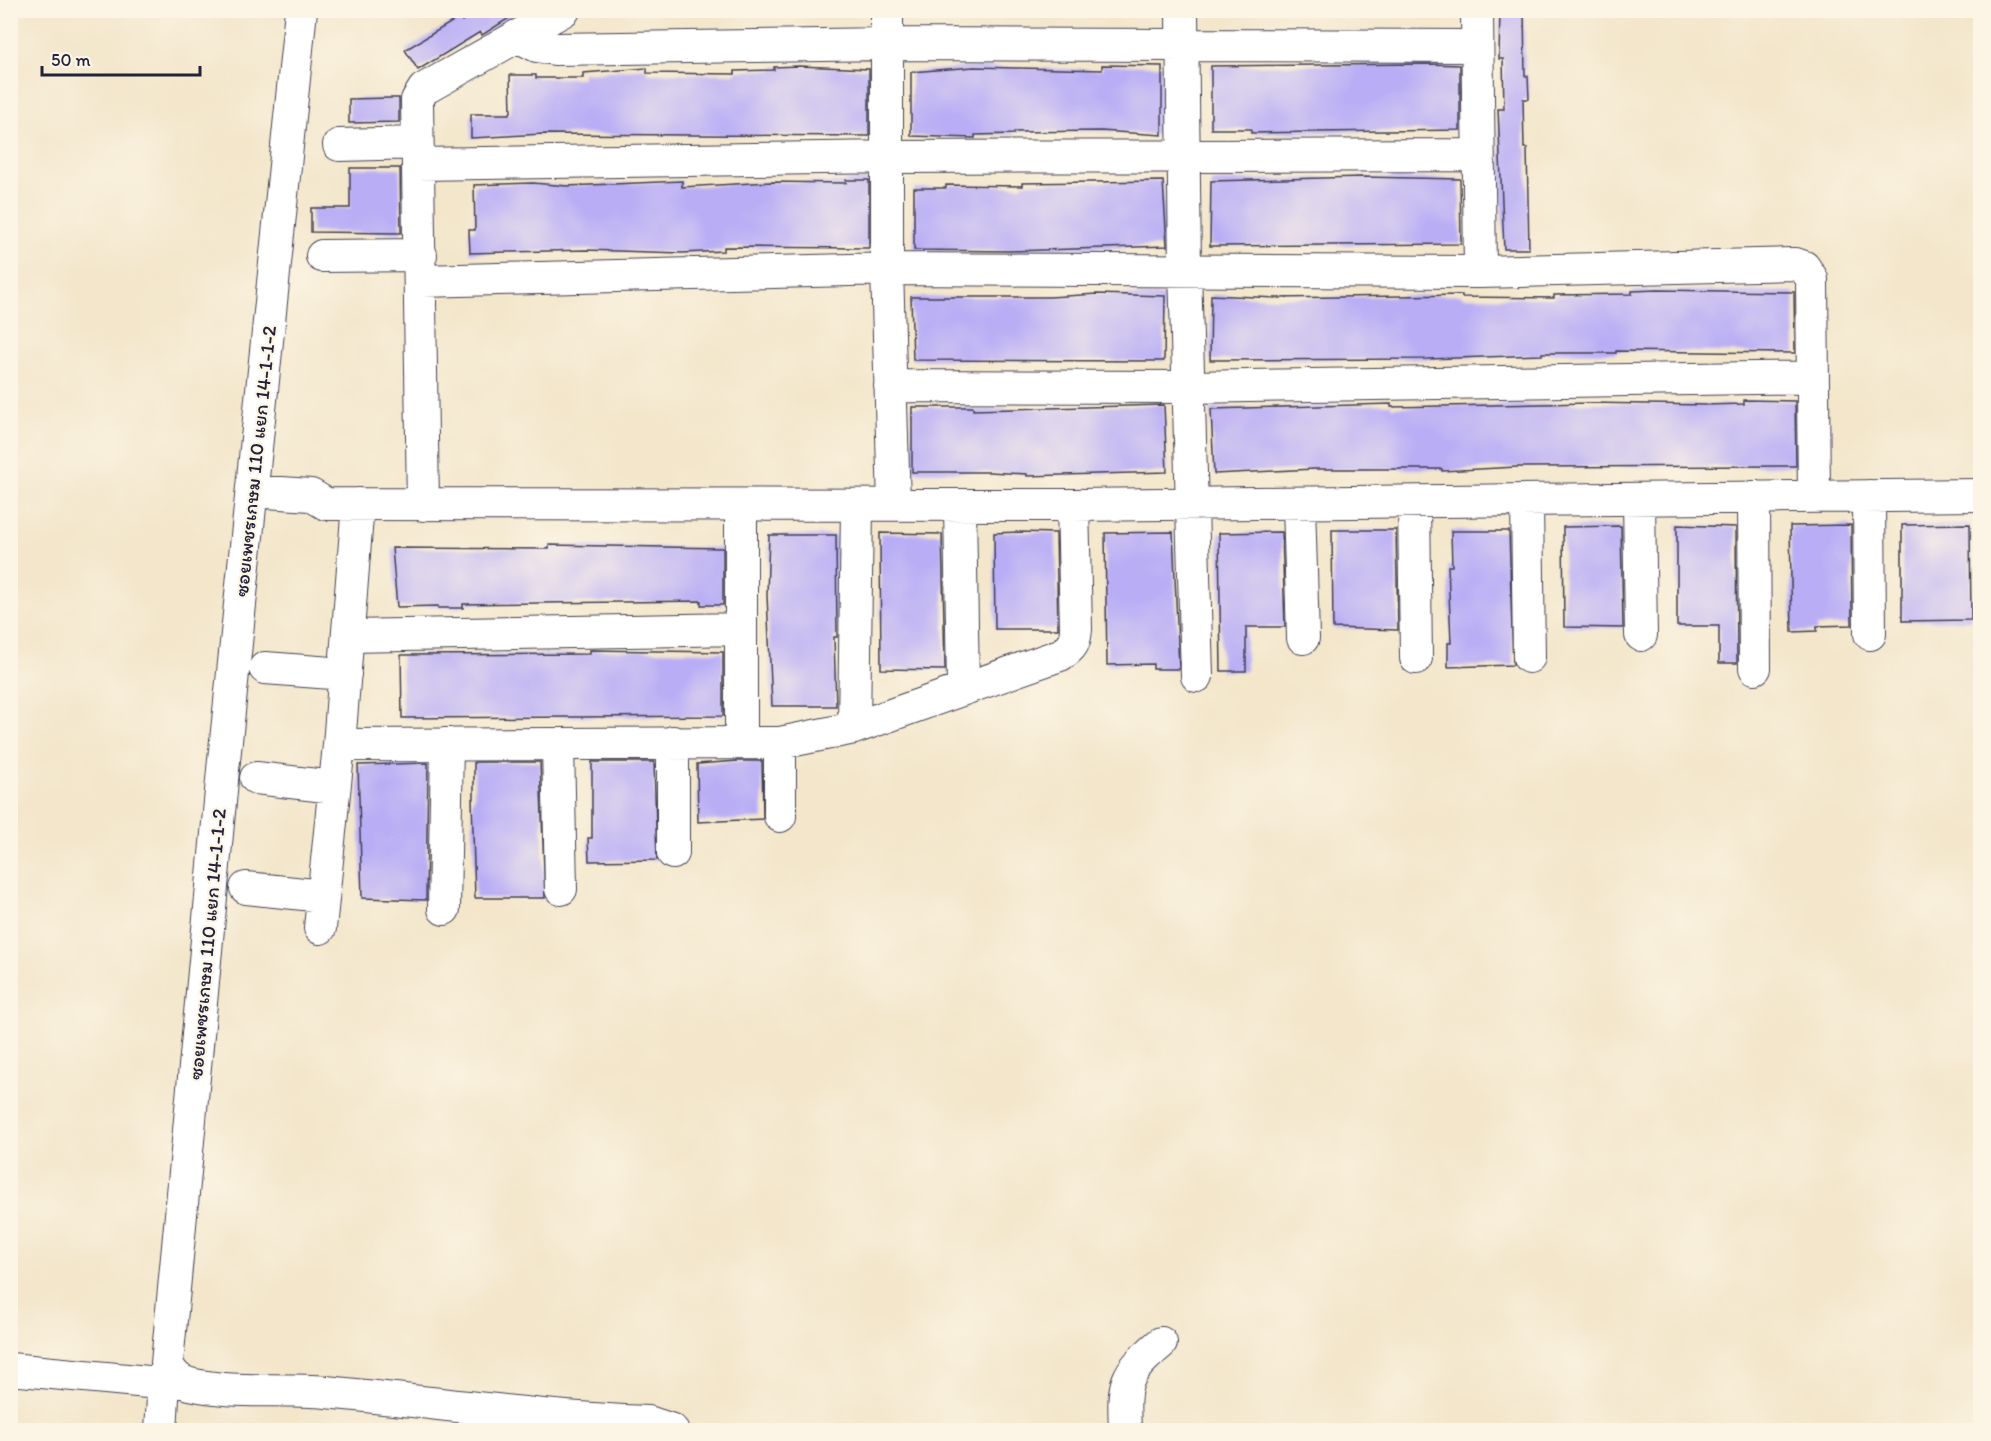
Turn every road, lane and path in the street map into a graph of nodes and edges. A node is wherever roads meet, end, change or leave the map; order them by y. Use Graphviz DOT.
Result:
graph roads {
  1 [pos="302,10"];
  2 [pos="564,10"];
  3 [pos="887,10"];
  4 [pos="1182,10"];
  5 [pos="1477,10"];
  6 [pos="517,36"];
  7 [pos="1182,43"];
  8 [pos="886,44"];
  9 [pos="1477,46"];
  10 [pos="339,145"];
  11 [pos="418,153"];
  12 [pos="1478,155"];
  13 [pos="888,157"];
  14 [pos="1185,157"];
  15 [pos="322,256"];
  16 [pos="421,268"];
  17 [pos="887,269"];
  18 [pos="1185,270"];
  19 [pos="1480,272"];
  20 [pos="1812,376"];
  21 [pos="890,386"];
  22 [pos="1189,387"];
  23 [pos="1980,495"];
  24 [pos="1814,496"];
  25 [pos="1869,496"];
  26 [pos="1754,497"];
  27 [pos="1639,499"];
  28 [pos="251,501"];
  29 [pos="1527,501"];
  30 [pos="1414,502"];
  31 [pos="358,504"];
  32 [pos="894,504"];
  33 [pos="1191,504"];
  34 [pos="1299,504"];
  35 [pos="423,505"];
  36 [pos="741,506"];
  37 [pos="857,506"];
  38 [pos="960,506"];
  39 [pos="1073,506"];
  40 [pos="741,629"];
  41 [pos="1870,634"];
  42 [pos="1641,635"];
  43 [pos="348,636"];
  44 [pos="1303,638"];
  45 [pos="1529,657"];
  46 [pos="1416,658"];
  47 [pos="265,668"];
  48 [pos="1755,668"];
  49 [pos="345,674"];
  50 [pos="1197,676"];
  51 [pos="963,687"];
  52 [pos="854,728"];
  53 [pos="673,742"];
  54 [pos="741,743"];
  55 [pos="780,743"];
  56 [pos="447,744"];
  57 [pos="339,745"];
  58 [pos="558,745"];
  59 [pos="256,778"];
  60 [pos="334,787"];
  61 [pos="780,816"];
  62 [pos="673,853"];
  63 [pos="246,888"];
  64 [pos="561,889"];
  65 [pos="323,896"];
  66 [pos="444,909"];
  67 [pos="320,928"];
  68 [pos="1161,1343"];
  69 [pos="10,1369"];
  70 [pos="173,1382"];
  71 [pos="161,1431"];
  72 [pos="672,1431"];
  73 [pos="1125,1431"];
  1 -- 28 [label="street, ซอยเพชรเกษม 110 แยก 14-1-1-2"];
  2 -- 6 [label="street"];
  3 -- 8 [label="street"];
  4 -- 7 [label="street"];
  5 -- 9 [label="street"];
  6 -- 8 [label="street"];
  6 -- 11 [label="street"];
  7 -- 8 [label="street"];
  7 -- 9 [label="street"];
  7 -- 14 [label="street"];
  8 -- 13 [label="street"];
  9 -- 12 [label="street"];
  10 -- 11 [label="street"];
  11 -- 13 [label="street"];
  11 -- 16 [label="street"];
  12 -- 14 [label="street"];
  12 -- 19 [label="street"];
  13 -- 14 [label="street"];
  13 -- 17 [label="street"];
  14 -- 18 [label="street"];
  15 -- 16 [label="street"];
  16 -- 17 [label="street"];
  16 -- 35 [label="street"];
  17 -- 18 [label="street"];
  17 -- 21 [label="street"];
  18 -- 19 [label="street"];
  18 -- 22 [label="street"];
  19 -- 20 [label="street"];
  20 -- 22 [label="street"];
  20 -- 24 [label="street"];
  21 -- 22 [label="street"];
  21 -- 32 [label="street"];
  22 -- 33 [label="street"];
  23 -- 25 [label="street"];
  24 -- 25 [label="street"];
  24 -- 26 [label="street"];
  25 -- 41 [label="street"];
  26 -- 27 [label="street"];
  26 -- 48 [label="street"];
  27 -- 29 [label="street"];
  27 -- 42 [label="street"];
  28 -- 31 [label="street"];
  28 -- 70 [label="street, ซอยเพชรเกษม 110 แยก 14-1-1-2"];
  29 -- 30 [label="street"];
  29 -- 45 [label="street"];
  30 -- 34 [label="street"];
  30 -- 46 [label="street"];
  31 -- 35 [label="street"];
  31 -- 43 [label="street"];
  32 -- 37 [label="street"];
  32 -- 38 [label="street"];
  33 -- 34 [label="street"];
  33 -- 39 [label="street"];
  33 -- 50 [label="street"];
  34 -- 44 [label="street"];
  35 -- 36 [label="street"];
  36 -- 37 [label="street"];
  36 -- 40 [label="street"];
  37 -- 52 [label="street"];
  38 -- 39 [label="street"];
  38 -- 51 [label="street"];
  39 -- 51 [label="street"];
  40 -- 43 [label="street"];
  40 -- 54 [label="street"];
  43 -- 49 [label="street"];
  47 -- 49 [label="street"];
  49 -- 57 [label="street"];
  51 -- 52 [label="street"];
  52 -- 55 [label="street"];
  53 -- 54 [label="street"];
  53 -- 58 [label="street"];
  53 -- 62 [label="street"];
  54 -- 55 [label="street"];
  55 -- 61 [label="street"];
  56 -- 57 [label="street"];
  56 -- 58 [label="street"];
  56 -- 66 [label="street"];
  57 -- 60 [label="street"];
  58 -- 64 [label="street"];
  59 -- 60 [label="street"];
  60 -- 65 [label="street"];
  63 -- 65 [label="street"];
  65 -- 67 [label="street"];
  68 -- 73 [label="street"];
  69 -- 70 [label="street"];
  70 -- 71 [label="street"];
  70 -- 72 [label="street"];
}
